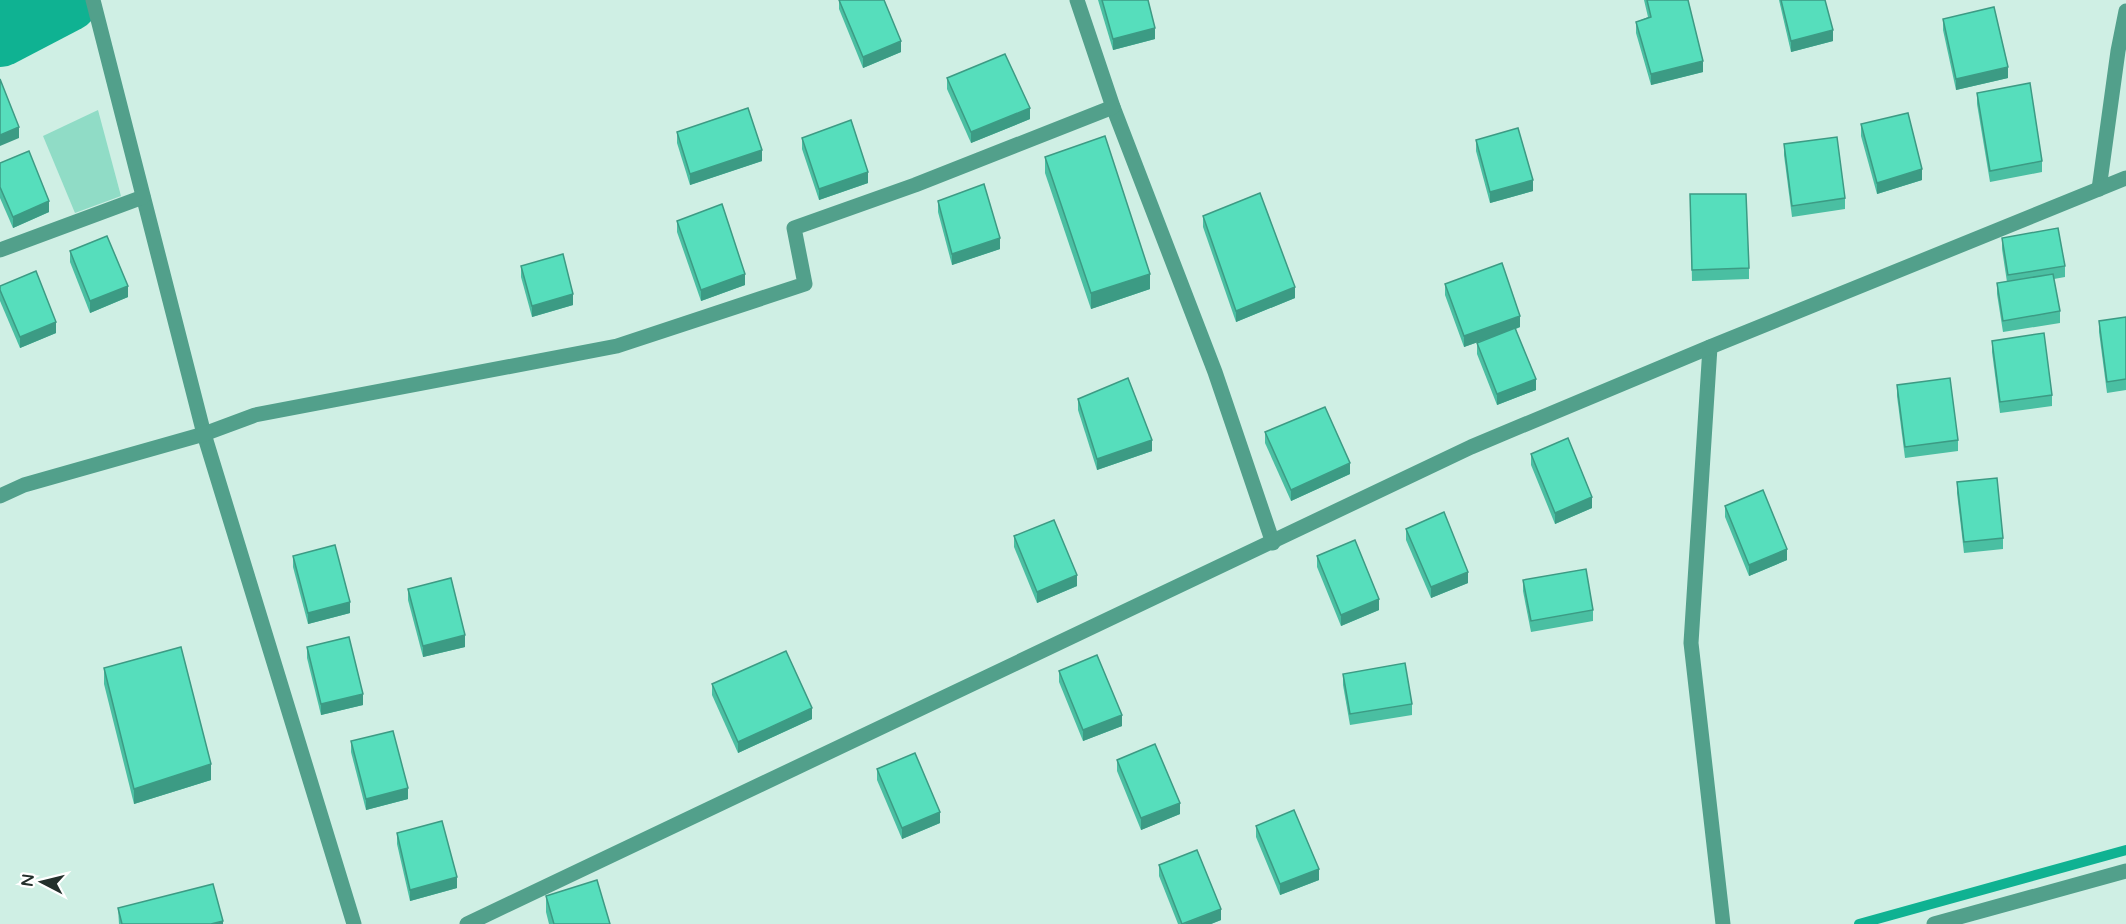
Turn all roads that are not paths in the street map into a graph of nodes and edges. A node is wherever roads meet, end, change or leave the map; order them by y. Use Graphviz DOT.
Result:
graph roads {
  1 [pos="1077,0"];
  2 [pos="95,1"];
  3 [pos="2126,11"];
  4 [pos="1113,107"];
  5 [pos="2126,178"];
  6 [pos="2099,189"];
  7 [pos="143,197"];
  8 [pos="0,250"];
  9 [pos="1710,347"];
  10 [pos="204,434"];
  11 [pos="0,496"];
  12 [pos="1272,543"];
  13 [pos="2126,871"];
  14 [pos="354,924"];
  15 [pos="467,924"];
  16 [pos="1723,924"];
  17 [pos="1934,924"];
  1 -- 4 [label="street"];
  2 -- 7 [label="street"];
  3 -- 6 [label="street"];
  4 -- 10 [label="street"];
  4 -- 12 [label="street"];
  5 -- 6 [label="street"];
  6 -- 9 [label="street"];
  7 -- 8 [label="street"];
  7 -- 10 [label="street"];
  9 -- 12 [label="street"];
  9 -- 16 [label="street"];
  10 -- 11 [label="street"];
  10 -- 14 [label="street"];
  12 -- 15 [label="street"];
  13 -- 17 [label="street"];
}
